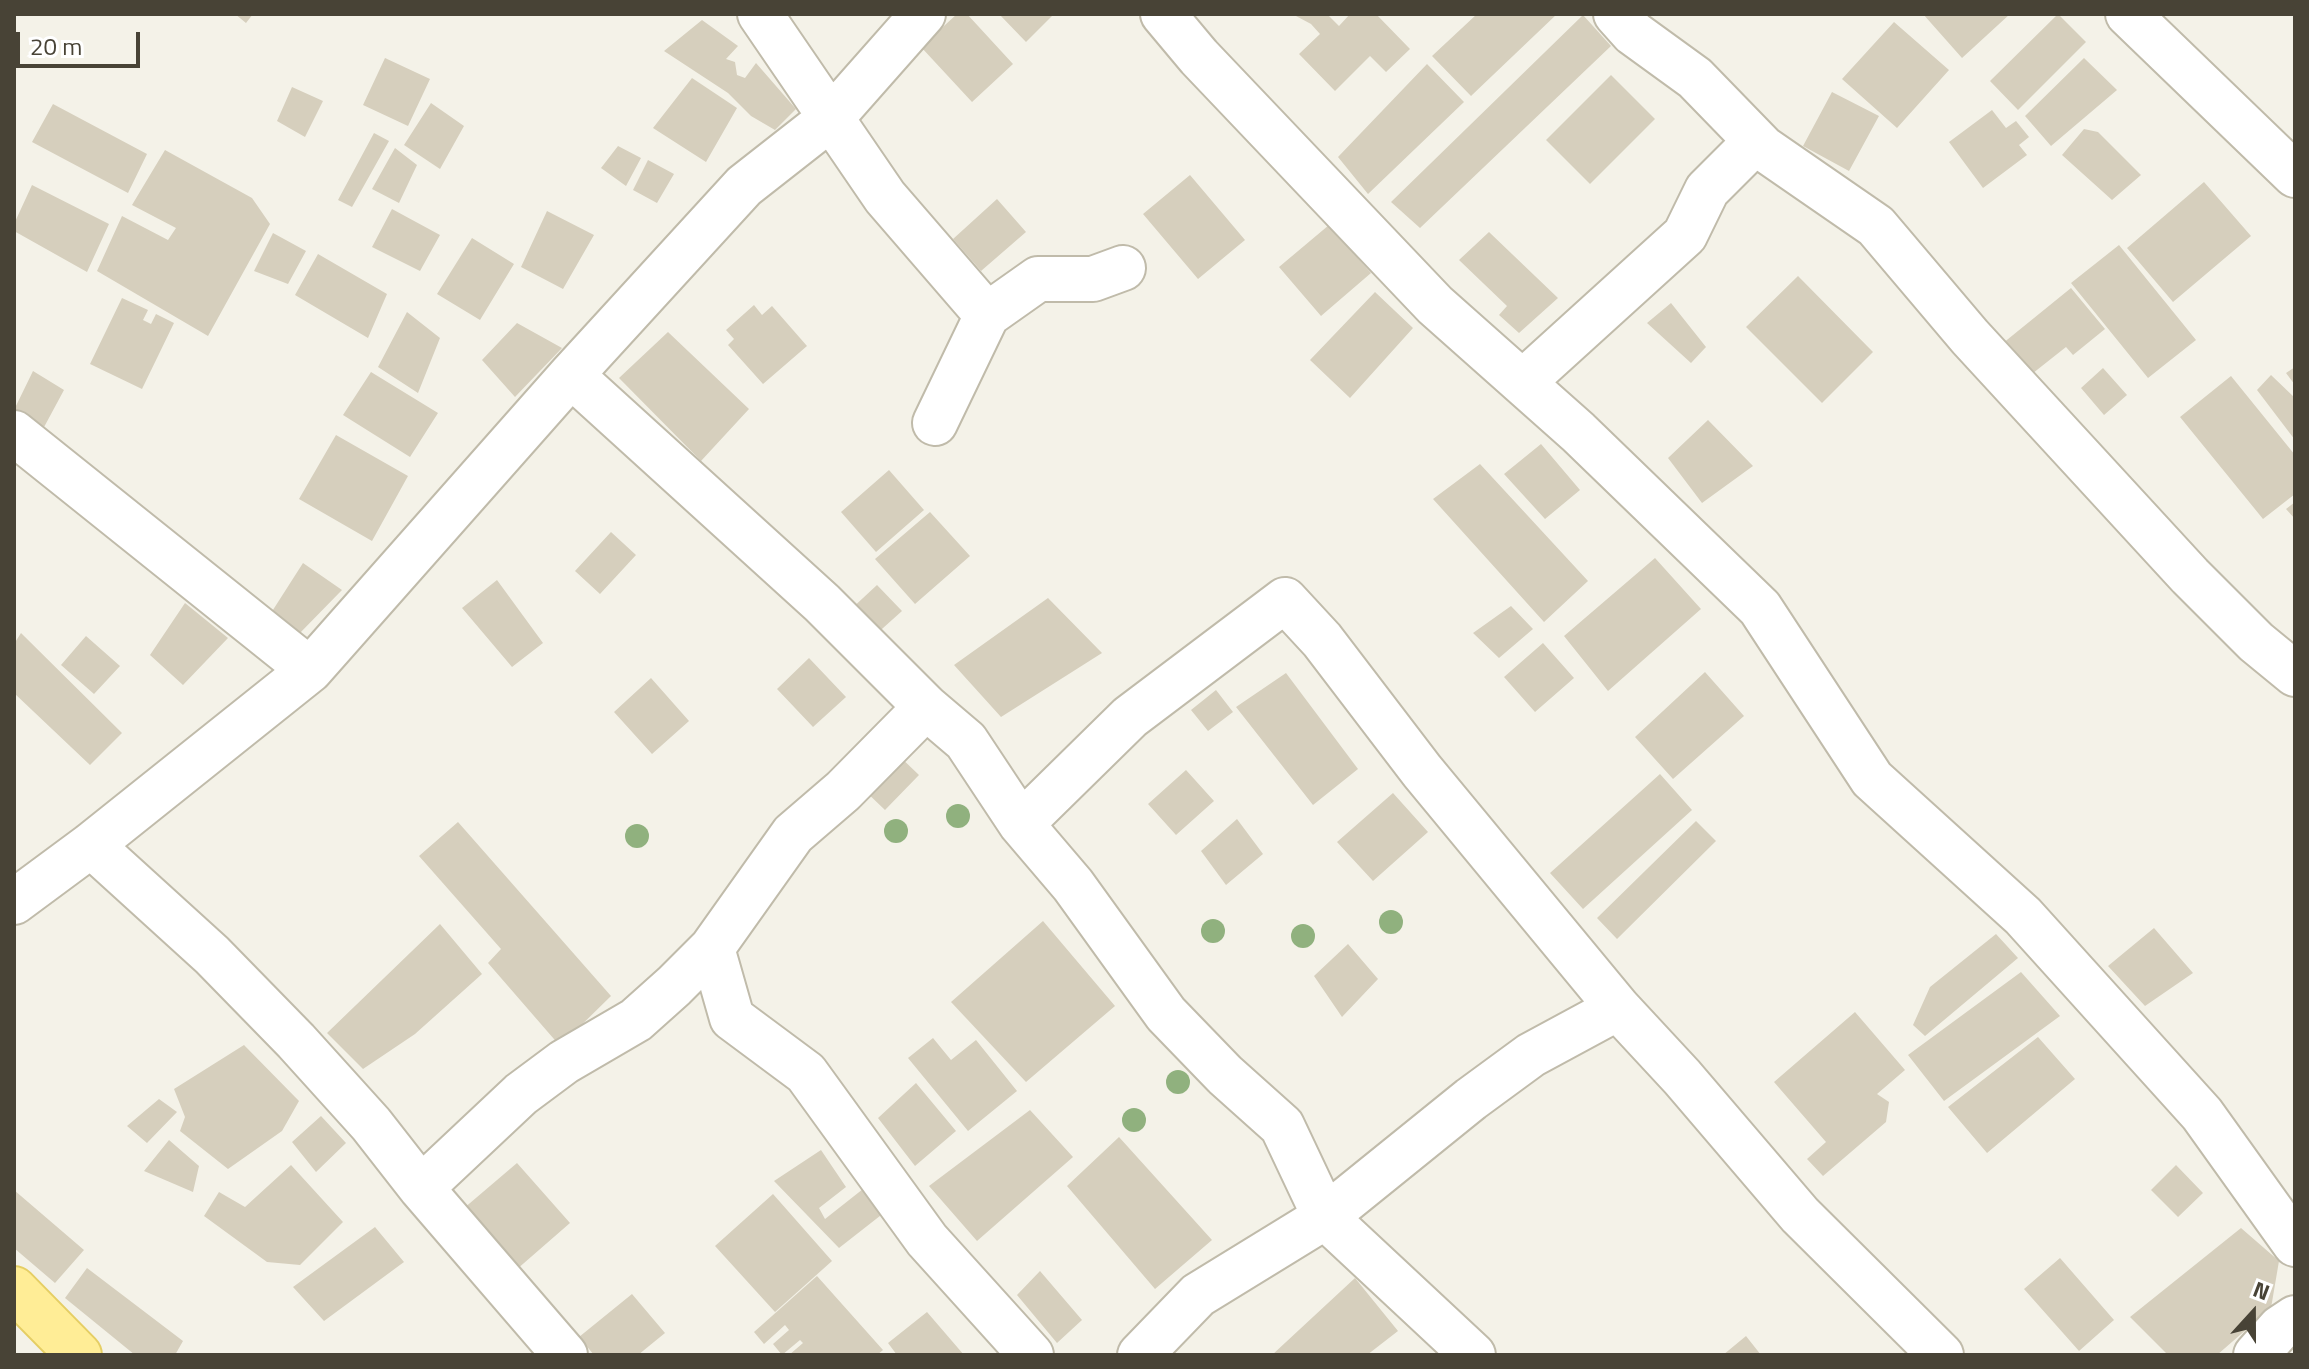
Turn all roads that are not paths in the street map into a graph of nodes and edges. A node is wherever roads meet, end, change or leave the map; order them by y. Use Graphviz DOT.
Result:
graph roads {
  1 [pos="760,14"];
  2 [pos="923,14"];
  3 [pos="1163,14"];
  4 [pos="1616,14"];
  5 [pos="2128,14"];
  6 [pos="832,117"];
  7 [pos="1756,141"];
  8 [pos="2295,175"];
  9 [pos="1123,268"];
  10 [pos="987,315"];
  11 [pos="571,375"];
  12 [pos="1523,382"];
  13 [pos="935,423"];
  14 [pos="14,433"];
  15 [pos="310,670"];
  16 [pos="2295,674"];
  17 [pos="926,707"];
  18 [pos="1021,824"];
  19 [pos="91,845"];
  20 [pos="14,902"];
  21 [pos="712,948"];
  22 [pos="1618,1008"];
  23 [pos="421,1188"];
  24 [pos="1325,1217"];
  25 [pos="2295,1244"];
  26 [pos="14,1289"];
  27 [pos="2295,1318"];
  28 [pos="79,1355"];
  29 [pos="565,1355"];
  30 [pos="1031,1355"];
  31 [pos="1140,1355"];
  32 [pos="1473,1355"];
  33 [pos="1941,1355"];
  34 [pos="2256,1355"];
  1 -- 6 [label="street"];
  2 -- 6 [label="street"];
  3 -- 12 [label="street"];
  4 -- 7 [label="street"];
  5 -- 8 [label="street"];
  6 -- 10 [label="street"];
  6 -- 11 [label="street"];
  7 -- 12 [label="street"];
  7 -- 16 [label="street"];
  9 -- 10 [label="street"];
  10 -- 13 [label="street"];
  11 -- 15 [label="street"];
  11 -- 17 [label="street"];
  12 -- 25 [label="street"];
  14 -- 15 [label="street"];
  15 -- 19 [label="street"];
  17 -- 18 [label="street"];
  17 -- 21 [label="street"];
  18 -- 22 [label="street"];
  18 -- 24 [label="street"];
  19 -- 20 [label="street"];
  19 -- 23 [label="street"];
  21 -- 23 [label="street"];
  21 -- 30 [label="street"];
  22 -- 24 [label="street"];
  22 -- 33 [label="street"];
  23 -- 29 [label="street"];
  24 -- 31 [label="street"];
  24 -- 32 [label="street"];
  26 -- 28 [label="main road"];
  27 -- 34 [label="street"];
}
